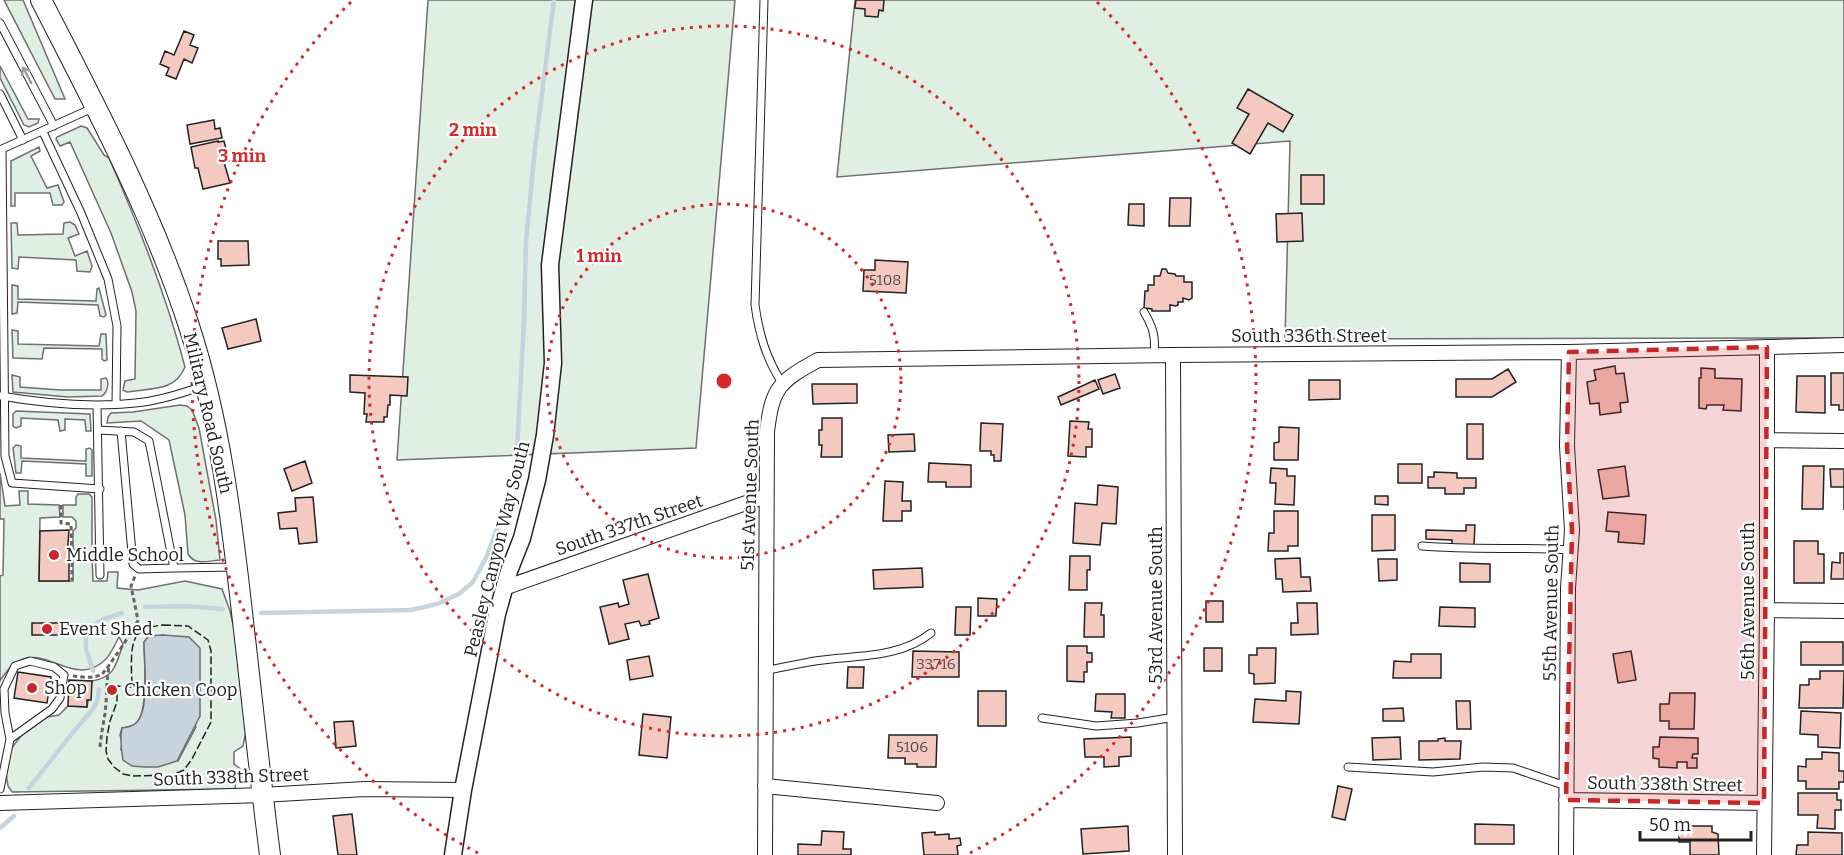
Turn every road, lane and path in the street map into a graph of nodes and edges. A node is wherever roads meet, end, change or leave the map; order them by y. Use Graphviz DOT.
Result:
graph roads {
  1 [pos="42,0"];
  2 [pos="584,0"];
  3 [pos="764,0"];
  4 [pos="0,23"];
  5 [pos="0,94"];
  6 [pos="96,107"];
  7 [pos="54,126"];
  8 [pos="43,132"];
  9 [pos="23,140"];
  10 [pos="1144,312"];
  11 [pos="1844,345"];
  12 [pos="1767,347"];
  13 [pos="1569,352"];
  14 [pos="1154,355"];
  15 [pos="1173,355"];
  16 [pos="782,383"];
  17 [pos="205,385"];
  18 [pos="2,396"];
  19 [pos="116,404"];
  20 [pos="97,405"];
  21 [pos="98,430"];
  22 [pos="121,431"];
  23 [pos="1767,440"];
  24 [pos="1844,441"];
  25 [pos="100,489"];
  26 [pos="766,496"];
  27 [pos="61,505"];
  28 [pos="1422,546"];
  29 [pos="1571,550"];
  30 [pos="100,554"];
  31 [pos="72,555"];
  32 [pos="237,567"];
  33 [pos="174,568"];
  34 [pos="139,569"];
  35 [pos="100,575"];
  36 [pos="72,580"];
  37 [pos="504,588"];
  38 [pos="1767,610"];
  39 [pos="1844,611"];
  40 [pos="931,633"];
  41 [pos="110,665"];
  42 [pos="765,670"];
  43 [pos="64,675"];
  44 [pos="1174,717"];
  45 [pos="1042,718"];
  46 [pos="10,739"];
  47 [pos="100,747"];
  48 [pos="1348,767"];
  49 [pos="765,786"];
  50 [pos="0,789"];
  51 [pos="463,790"];
  52 [pos="1566,793"];
  53 [pos="262,795"];
  54 [pos="0,803"];
  55 [pos="937,803"];
  56 [pos="1764,803"];
  57 [pos="270,855"];
  58 [pos="453,855"];
  59 [pos="765,855"];
  60 [pos="1175,855"];
  61 [pos="1566,855"];
  62 [pos="1764,855"];
  1 -- 6 [label="main road, Military Road South"];
  2 -- 37 [label="street, Peasley Canyon Way South"];
  3 -- 16 [label="lane"];
  7 -- 4 [label="lane, one-way"];
  5 -- 9 [label="lane"];
  6 -- 7 [label="lane"];
  6 -- 17 [label="main road, Military Road South"];
  7 -- 8 [label="lane"];
  8 -- 9 [label="lane"];
  8 -- 19 [label="lane"];
  9 -- 18 [label="lane"];
  10 -- 14 [label="lane"];
  11 -- 12 [label="street, South 336th Street"];
  12 -- 13 [label="street, South 336th Street"];
  12 -- 23 [label="street, 56th Avenue South"];
  13 -- 15 [label="street, South 336th Street"];
  13 -- 29 [label="street, 55th Avenue South"];
  14 -- 15 [label="street, South 336th Street"];
  14 -- 16 [label="street, South 336th Street"];
  15 -- 44 [label="street, 53rd Avenue South"];
  16 -- 26 [label="street, 51st Avenue South"];
  17 -- 19 [label="lane"];
  17 -- 32 [label="main road, Military Road South"];
  18 -- 20 [label="lane"];
  18 -- 25 [label="lane"];
  19 -- 20 [label="lane"];
  20 -- 21 [label="lane"];
  21 -- 22 [label="lane"];
  21 -- 25 [label="lane"];
  22 -- 33 [label="lane"];
  22 -- 34 [label="lane"];
  23 -- 24 [label="street"];
  23 -- 38 [label="street, 56th Avenue South"];
  25 -- 30 [label="lane"];
  26 -- 37 [label="street, South 337th Street"];
  26 -- 42 [label="street, 51st Avenue South"];
  27 -- 31 [label="path"];
  28 -- 29 [label="lane"];
  29 -- 52 [label="street, 55th Avenue South"];
  30 -- 31 [label="path"];
  30 -- 35 [label="lane"];
  31 -- 36 [label="path"];
  32 -- 33 [label="lane"];
  32 -- 53 [label="main road, Military Road South"];
  33 -- 34 [label="lane"];
  34 -- 41 [label="path"];
  37 -- 51 [label="street, Peasley Canyon Way South"];
  38 -- 39 [label="street"];
  38 -- 56 [label="street, 56th Avenue South"];
  40 -- 42 [label="lane"];
  41 -- 43 [label="path"];
  41 -- 47 [label="path"];
  42 -- 49 [label="street, 51st Avenue South"];
  43 -- 46 [label="lane"];
  43 -- 46 [label="lane"];
  44 -- 45 [label="lane"];
  44 -- 60 [label="street, 53rd Avenue South"];
  46 -- 50 [label="lane"];
  48 -- 52 [label="lane"];
  49 -- 55 [label="street"];
  49 -- 59 [label="street, 51st Avenue South"];
  51 -- 53 [label="street, South 338th Street"];
  51 -- 58 [label="street, Peasley Canyon Way South"];
  52 -- 56 [label="street, South 338th Street"];
  52 -- 61 [label="street, 55th Avenue South"];
  53 -- 54 [label="street, South 338th Street"];
  53 -- 57 [label="main road, Military Road South"];
  56 -- 62 [label="street, 56th Avenue South"];
}
